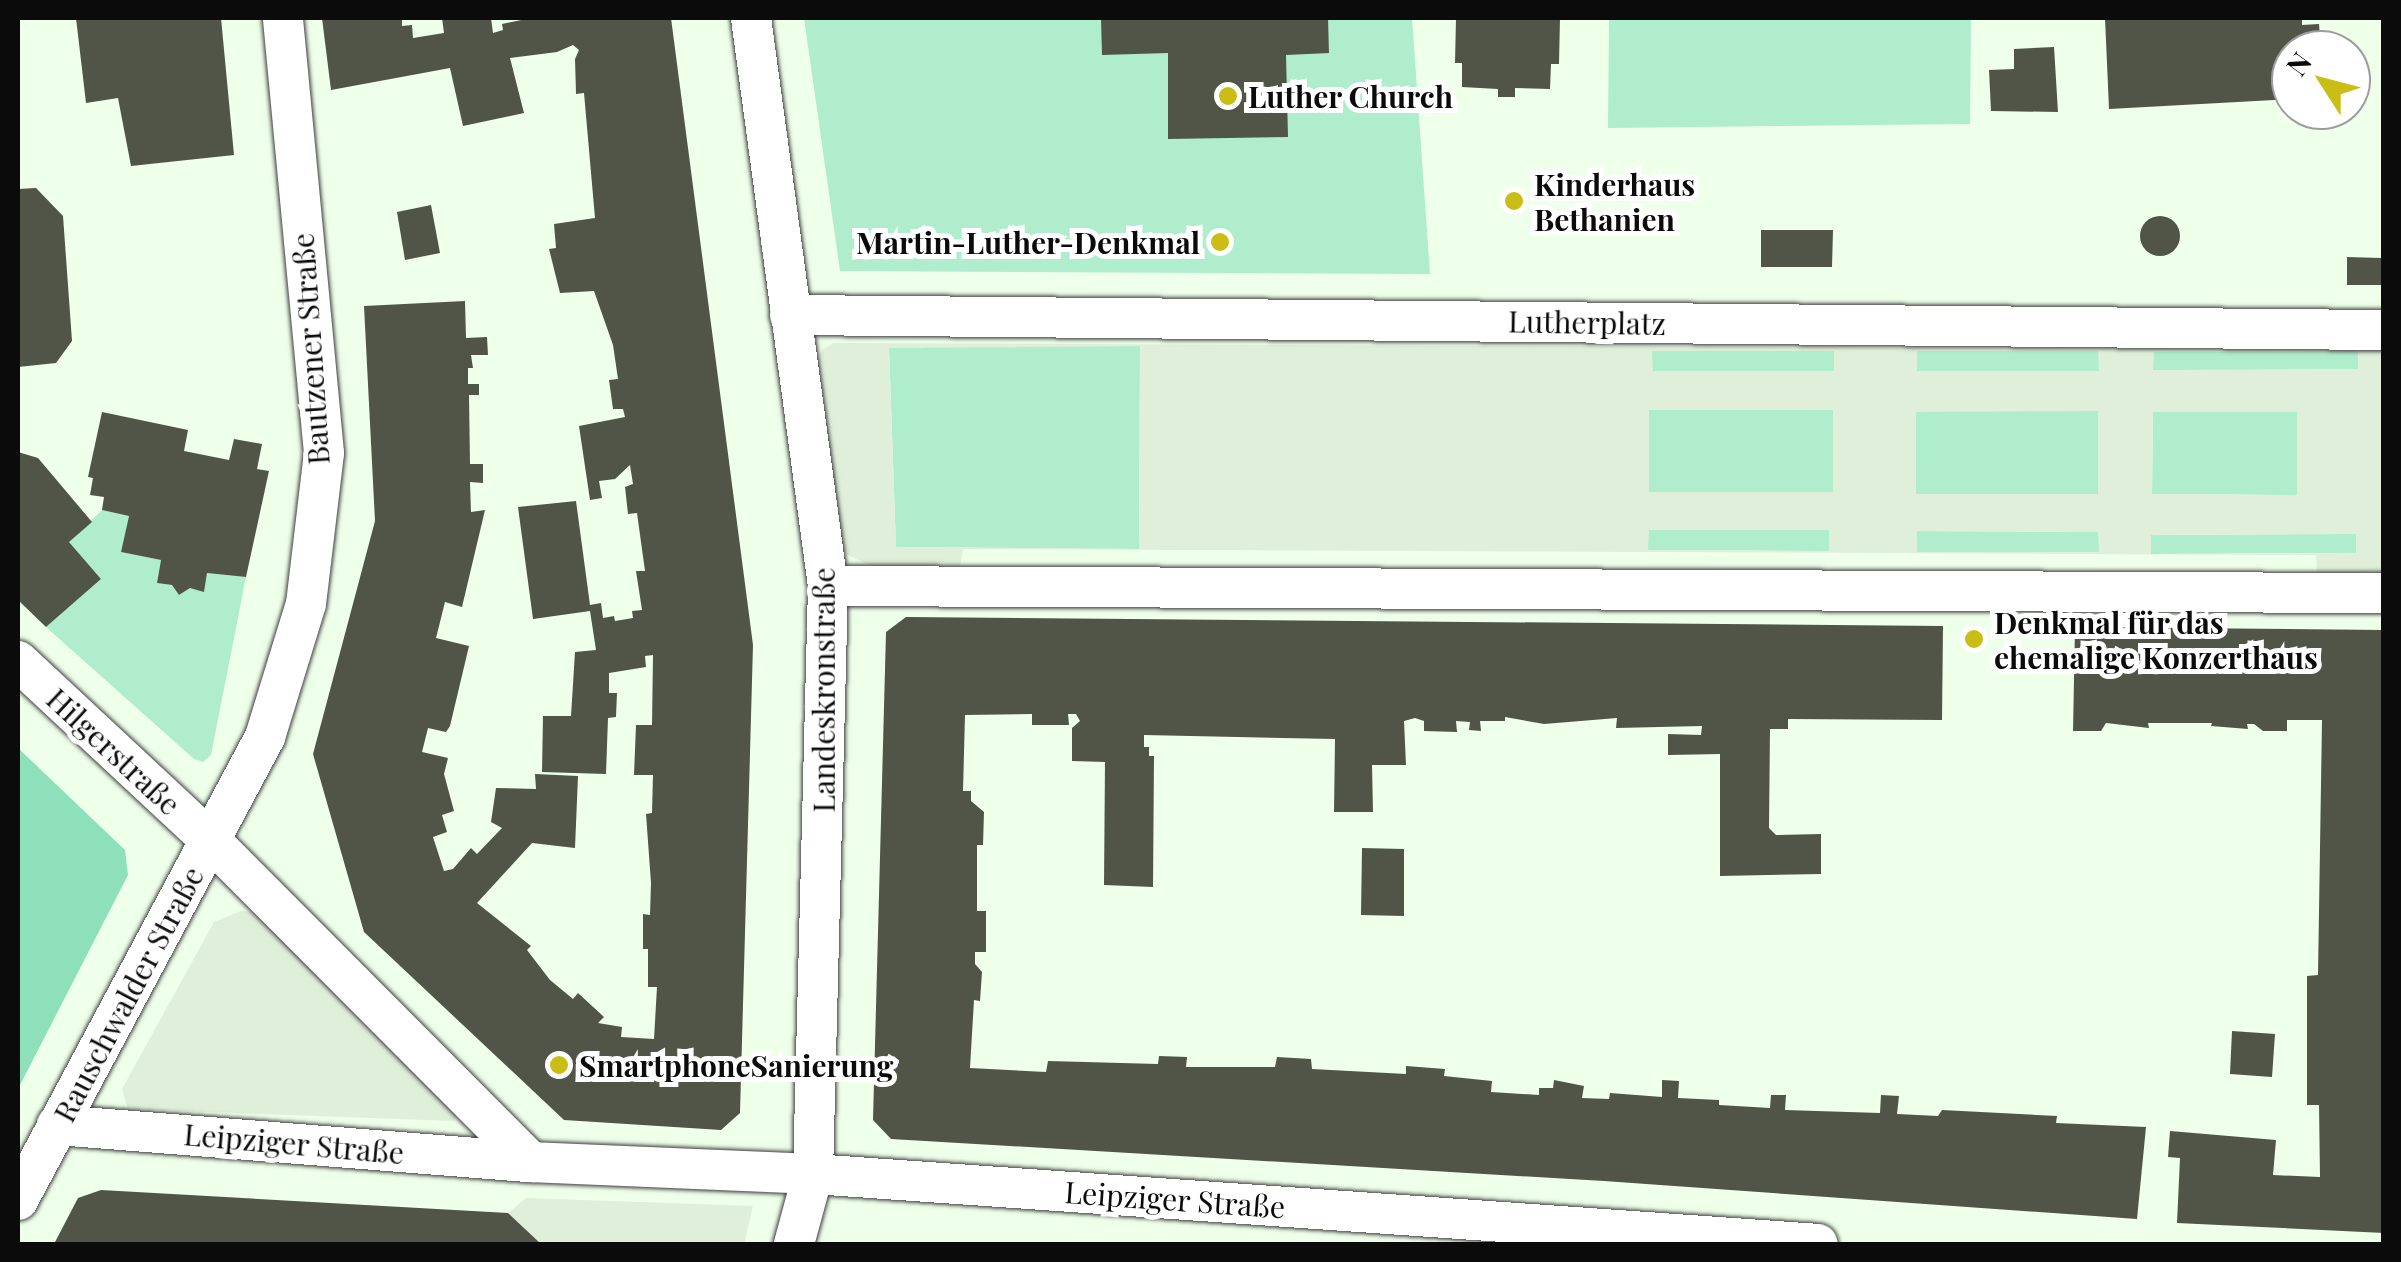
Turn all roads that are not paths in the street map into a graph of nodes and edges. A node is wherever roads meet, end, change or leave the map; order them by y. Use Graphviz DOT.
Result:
graph roads {
  1 [pos="283,18"];
  2 [pos="751,18"];
  3 [pos="790,315"];
  4 [pos="2384,330"];
  5 [pos="828,586"];
  6 [pos="2384,593"];
  7 [pos="18,661"];
  8 [pos="211,841"];
  9 [pos="57,1124"];
  10 [pos="531,1162"];
  11 [pos="813,1174"];
  12 [pos="18,1200"];
  13 [pos="794,1244"];
  14 [pos="1818,1244"];
  1 -- 8 [label="street, Bautzener Straße"];
  2 -- 3 [label="street, Landeskronstraße"];
  3 -- 4 [label="street, Lutherplatz"];
  3 -- 5 [label="street, Landeskronstraße"];
  5 -- 6 [label="street"];
  5 -- 11 [label="street, Landeskronstraße"];
  7 -- 8 [label="street, Hilgerstraße"];
  8 -- 9 [label="street, Rauschwalder Straße"];
  8 -- 10 [label="street"];
  9 -- 10 [label="street, Leipziger Straße"];
  9 -- 12 [label="street, Rauschwalder Straße"];
  10 -- 11 [label="street, Leipziger Straße"];
  11 -- 13 [label="street, Landeskronstraße"];
  11 -- 14 [label="street, Leipziger Straße"];
}
